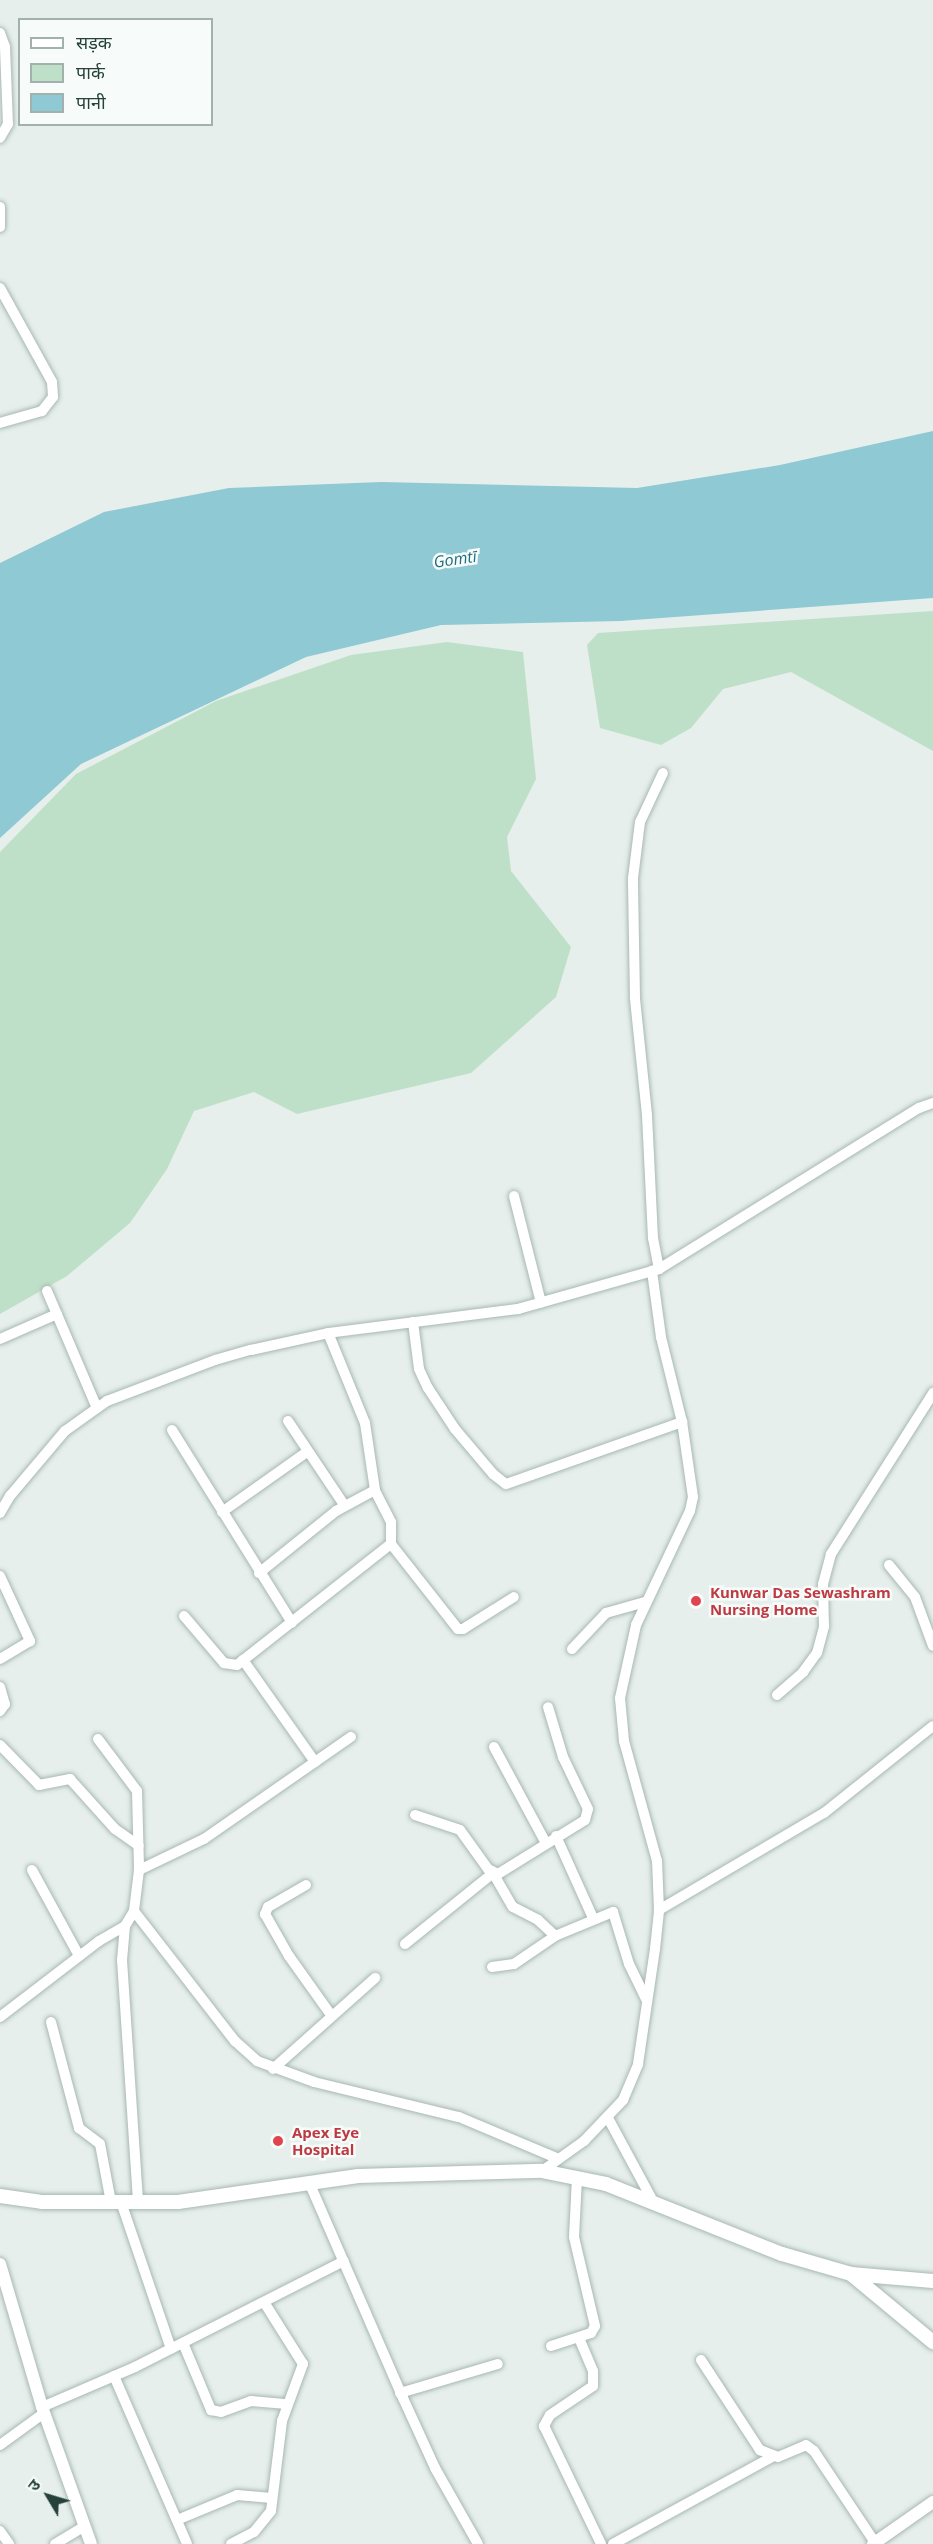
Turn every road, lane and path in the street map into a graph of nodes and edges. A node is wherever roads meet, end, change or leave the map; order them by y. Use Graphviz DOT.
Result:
graph roads {
  1 [pos="0,33"];
  2 [pos="0,138"];
  3 [pos="0,207"];
  4 [pos="0,227"];
  5 [pos="0,288"];
  6 [pos="0,423"];
  7 [pos="663,773"];
  8 [pos="933,1103"];
  9 [pos="514,1196"];
  10 [pos="656,1270"];
  11 [pos="47,1291"];
  12 [pos="542,1303"];
  13 [pos="57,1314"];
  14 [pos="413,1322"];
  15 [pos="328,1333"];
  16 [pos="0,1340"];
  17 [pos="933,1393"];
  18 [pos="97,1408"];
  19 [pos="288,1421"];
  20 [pos="682,1422"];
  21 [pos="172,1430"];
  22 [pos="308,1451"];
  23 [pos="375,1490"];
  24 [pos="5,1497"];
  25 [pos="345,1506"];
  26 [pos="222,1512"];
  27 [pos="0,1513"];
  28 [pos="390,1544"];
  29 [pos="889,1565"];
  30 [pos="259,1573"];
  31 [pos="0,1576"];
  32 [pos="514,1597"];
  33 [pos="645,1602"];
  34 [pos="184,1616"];
  35 [pos="292,1623"];
  36 [pos="933,1646"];
  37 [pos="572,1649"];
  38 [pos="0,1659"];
  39 [pos="243,1660"];
  40 [pos="0,1687"];
  41 [pos="777,1695"];
  42 [pos="548,1707"];
  43 [pos="0,1711"];
  44 [pos="933,1726"];
  45 [pos="351,1737"];
  46 [pos="98,1739"];
  47 [pos="0,1745"];
  48 [pos="494,1746"];
  49 [pos="315,1762"];
  50 [pos="415,1815"];
  51 [pos="556,1836"];
  52 [pos="546,1843"];
  53 [pos="139,1846"];
  54 [pos="32,1870"];
  55 [pos="139,1870"];
  56 [pos="493,1873"];
  57 [pos="306,1885"];
  58 [pos="659,1910"];
  59 [pos="134,1911"];
  60 [pos="593,1918"];
  61 [pos="125,1926"];
  62 [pos="555,1936"];
  63 [pos="405,1944"];
  64 [pos="79,1956"];
  65 [pos="492,1967"];
  66 [pos="375,1978"];
  67 [pos="648,2001"];
  68 [pos="331,2015"];
  69 [pos="0,2017"];
  70 [pos="51,2022"];
  71 [pos="273,2069"];
  72 [pos="608,2118"];
  73 [pos="559,2159"];
  74 [pos="542,2171"];
  75 [pos="577,2177"];
  76 [pos="309,2182"];
  77 [pos="0,2196"];
  78 [pos="116,2202"];
  79 [pos="138,2202"];
  80 [pos="656,2206"];
  81 [pos="344,2261"];
  82 [pos="0,2264"];
  83 [pos="851,2274"];
  84 [pos="933,2281"];
  85 [pos="264,2302"];
  86 [pos="579,2338"];
  87 [pos="933,2342"];
  88 [pos="183,2343"];
  89 [pos="551,2346"];
  90 [pos="171,2349"];
  91 [pos="701,2360"];
  92 [pos="498,2364"];
  93 [pos="114,2376"];
  94 [pos="400,2393"];
  95 [pos="287,2404"];
  96 [pos="43,2410"];
  97 [pos="0,2445"];
  98 [pos="772,2457"];
  99 [pos="272,2498"];
  100 [pos="933,2502"];
  101 [pos="177,2520"];
  102 [pos="83,2527"];
  103 [pos="0,2531"];
  104 [pos="9,2544"];
  105 [pos="55,2544"];
  106 [pos="91,2544"];
  107 [pos="187,2544"];
  108 [pos="231,2544"];
  109 [pos="478,2544"];
  110 [pos="601,2544"];
  111 [pos="613,2544"];
  112 [pos="874,2544"];
  1 -- 2 [label="street"];
  3 -- 4 [label="street"];
  5 -- 6 [label="street"];
  7 -- 10 [label="street"];
  8 -- 10 [label="street"];
  9 -- 12 [label="street"];
  10 -- 12 [label="street"];
  10 -- 20 [label="street"];
  11 -- 13 [label="street"];
  12 -- 14 [label="street"];
  13 -- 16 [label="street"];
  13 -- 18 [label="street"];
  14 -- 15 [label="street"];
  14 -- 20 [label="street"];
  15 -- 18 [label="street"];
  15 -- 23 [label="street"];
  17 -- 41 [label="street"];
  18 -- 24 [label="street"];
  19 -- 22 [label="street"];
  20 -- 33 [label="street"];
  21 -- 26 [label="street"];
  22 -- 25 [label="street"];
  22 -- 26 [label="street"];
  23 -- 25 [label="street"];
  23 -- 28 [label="street"];
  24 -- 27 [label="street"];
  25 -- 30 [label="street"];
  26 -- 30 [label="street"];
  28 -- 32 [label="street"];
  28 -- 35 [label="street"];
  29 -- 36 [label="street"];
  30 -- 35 [label="street"];
  31 -- 38 [label="street"];
  33 -- 37 [label="street"];
  33 -- 58 [label="street"];
  34 -- 39 [label="street"];
  35 -- 39 [label="street"];
  39 -- 49 [label="street"];
  40 -- 43 [label="street"];
  42 -- 51 [label="street"];
  44 -- 58 [label="street"];
  45 -- 49 [label="street"];
  46 -- 53 [label="street"];
  47 -- 53 [label="street"];
  48 -- 52 [label="street"];
  49 -- 55 [label="street"];
  50 -- 56 [label="street"];
  51 -- 52 [label="street"];
  51 -- 60 [label="street"];
  52 -- 56 [label="street"];
  53 -- 55 [label="street"];
  54 -- 64 [label="street"];
  55 -- 59 [label="street"];
  56 -- 62 [label="street"];
  56 -- 63 [label="street"];
  57 -- 68 [label="street"];
  58 -- 67 [label="street"];
  59 -- 61 [label="street"];
  59 -- 71 [label="street"];
  60 -- 62 [label="street"];
  60 -- 67 [label="street"];
  61 -- 64 [label="street"];
  61 -- 79 [label="street"];
  62 -- 65 [label="street"];
  64 -- 69 [label="street"];
  66 -- 68 [label="street"];
  67 -- 72 [label="street"];
  68 -- 71 [label="street"];
  70 -- 78 [label="street"];
  71 -- 73 [label="street"];
  72 -- 73 [label="street"];
  72 -- 80 [label="street"];
  73 -- 74 [label="street"];
  74 -- 75 [label="main road"];
  74 -- 76 [label="main road"];
  75 -- 80 [label="main road"];
  75 -- 86 [label="street"];
  76 -- 79 [label="main road"];
  76 -- 81 [label="street"];
  77 -- 78 [label="main road"];
  78 -- 79 [label="main road"];
  78 -- 90 [label="street"];
  80 -- 83 [label="main road"];
  81 -- 85 [label="street"];
  81 -- 94 [label="street"];
  82 -- 96 [label="street"];
  83 -- 84 [label="main road"];
  83 -- 87 [label="main road"];
  85 -- 88 [label="street"];
  85 -- 95 [label="street"];
  86 -- 89 [label="street"];
  86 -- 110 [label="street"];
  88 -- 90 [label="street"];
  88 -- 95 [label="street"];
  90 -- 93 [label="street"];
  91 -- 98 [label="street"];
  92 -- 94 [label="street"];
  93 -- 96 [label="street"];
  93 -- 101 [label="street"];
  94 -- 109 [label="street"];
  95 -- 99 [label="street"];
  96 -- 97 [label="street"];
  96 -- 102 [label="street"];
  98 -- 111 [label="street"];
  98 -- 112 [label="street"];
  99 -- 101 [label="street"];
  99 -- 108 [label="street"];
  100 -- 112 [label="street"];
  101 -- 107 [label="street"];
  102 -- 105 [label="street"];
  102 -- 106 [label="street"];
  103 -- 104 [label="street"];
}
